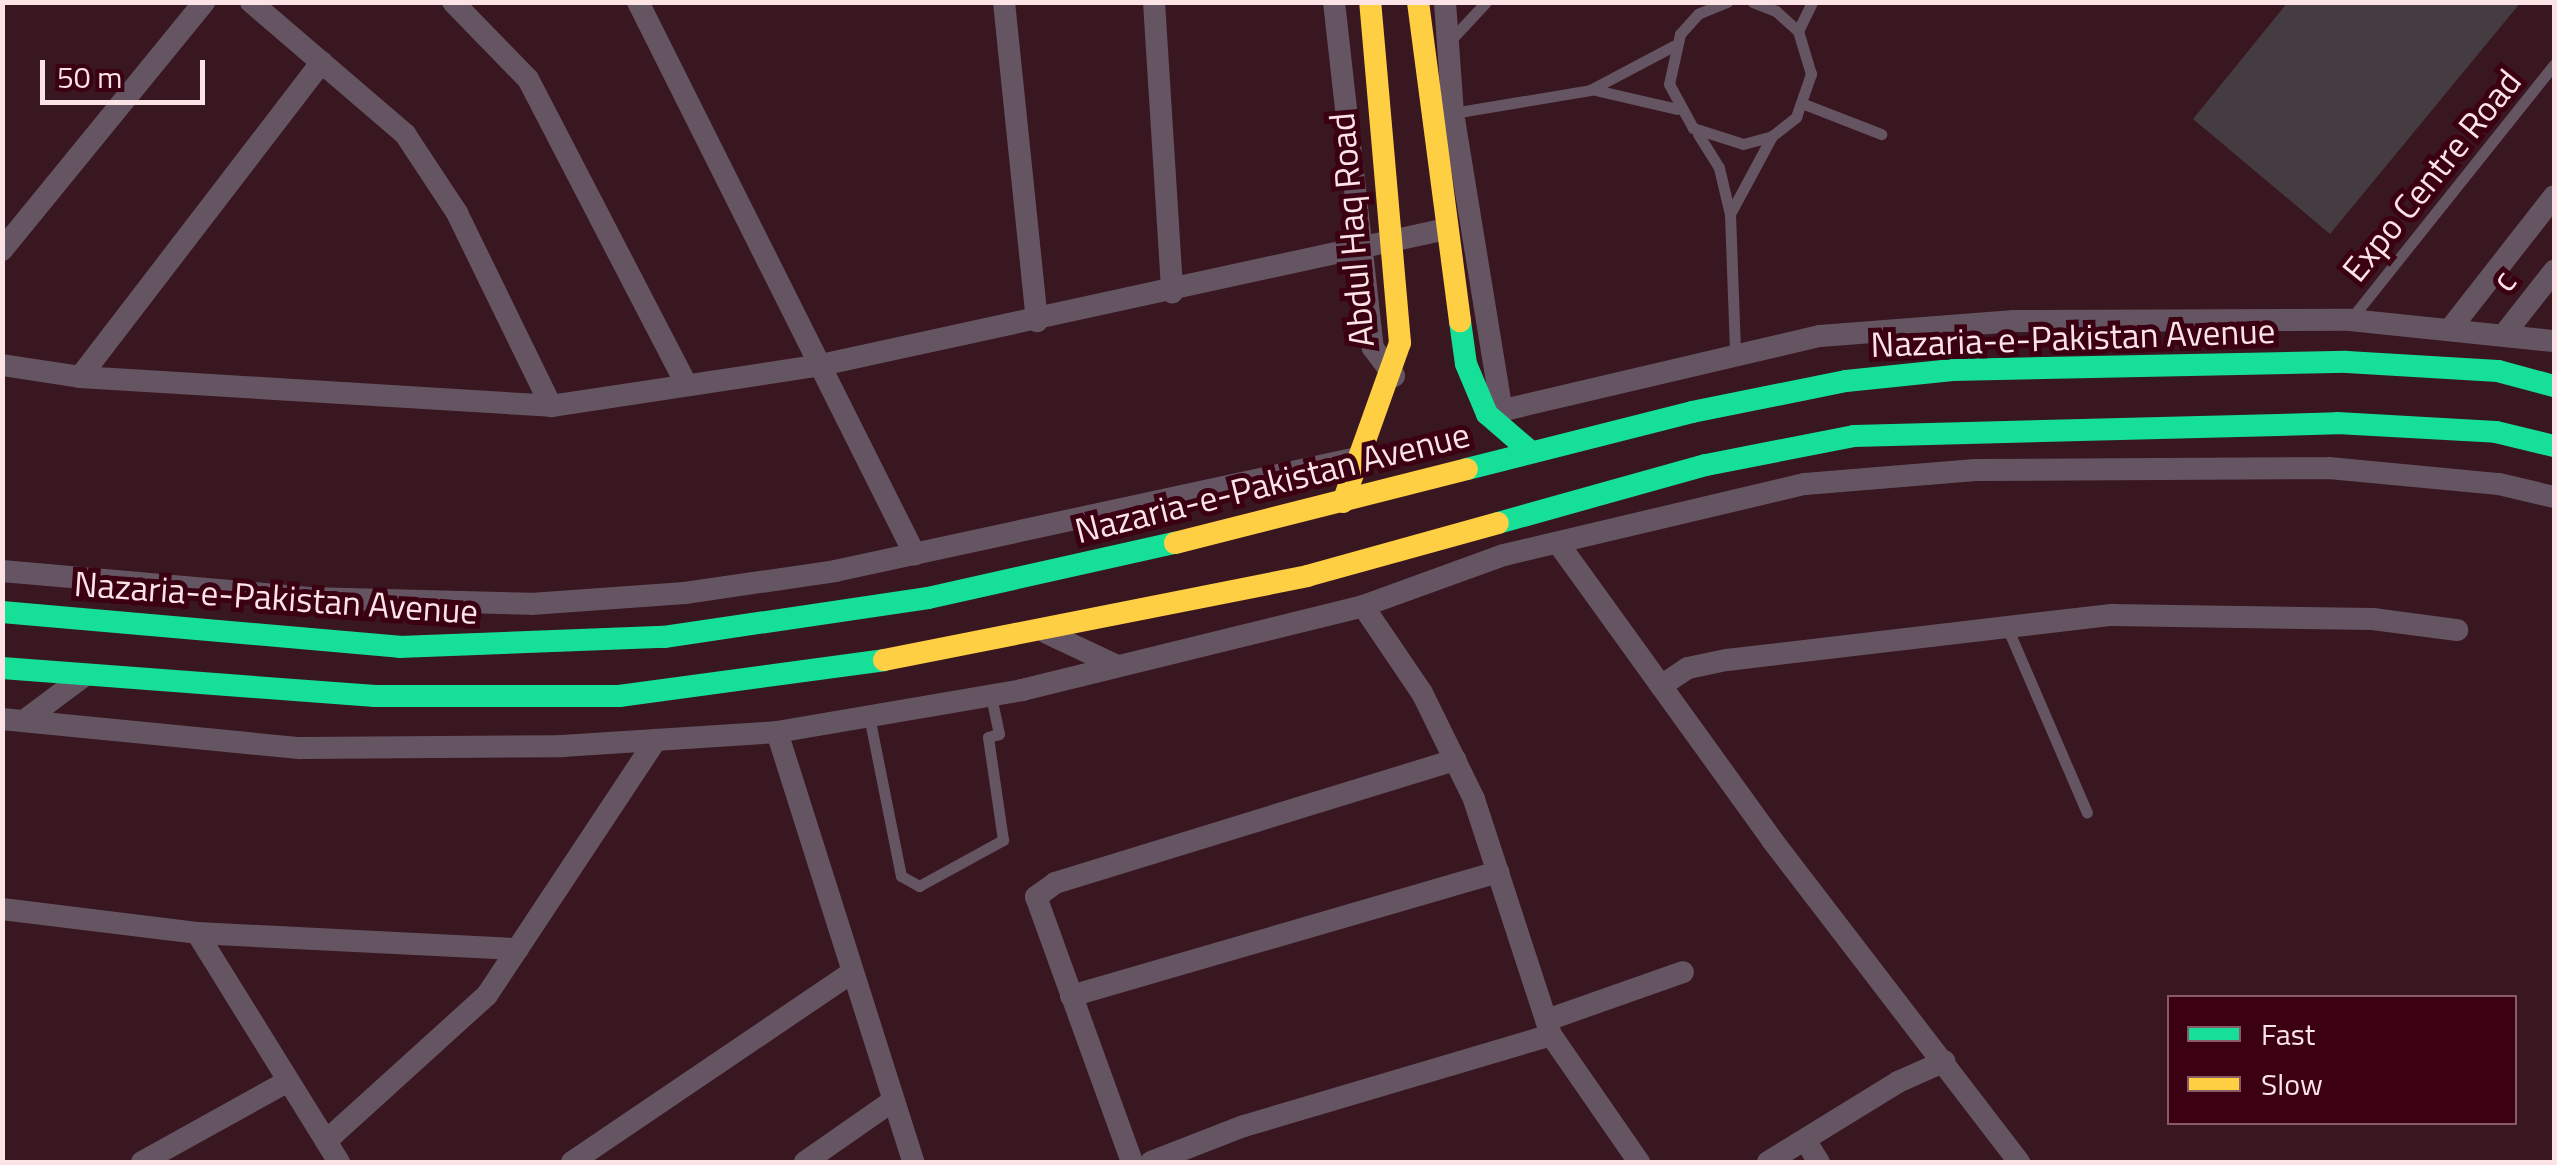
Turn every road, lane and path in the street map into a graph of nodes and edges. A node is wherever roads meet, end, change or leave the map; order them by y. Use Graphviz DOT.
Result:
graph roads {
  1 [pos="204,2"];
  2 [pos="251,2"];
  3 [pos="454,2"];
  4 [pos="638,2"];
  5 [pos="1004,2"];
  6 [pos="1154,2"];
  7 [pos="1334,2"];
  8 [pos="1370,2"];
  9 [pos="1418,2"];
  10 [pos="1445,2"];
  11 [pos="1486,2"];
  12 [pos="1727,2"];
  13 [pos="1812,2"];
  14 [pos="1760,3"];
  15 [pos="1798,31"];
  16 [pos="1447,44"];
  17 [pos="1674,46"];
  18 [pos="1421,51"];
  19 [pos="322,62"];
  20 [pos="2554,64"];
  21 [pos="1590,90"];
  22 [pos="1804,104"];
  23 [pos="1677,109"];
  24 [pos="1441,114"];
  25 [pos="1693,128"];
  26 [pos="1880,134"];
  27 [pos="1772,136"];
  28 [pos="2554,196"];
  29 [pos="1730,214"];
  30 [pos="1446,229"];
  31 [pos="1388,242"];
  32 [pos="1364,248"];
  33 [pos="2,250"];
  34 [pos="2554,271"];
  35 [pos="1172,292"];
  36 [pos="2350,320"];
  37 [pos="1037,321"];
  38 [pos="2451,328"];
  39 [pos="2506,332"];
  40 [pos="2554,341"];
  41 [pos="1734,352"];
  42 [pos="2,365"];
  43 [pos="821,365"];
  44 [pos="1394,376"];
  45 [pos="80,377"];
  46 [pos="686,384"];
  47 [pos="2554,386"];
  48 [pos="551,406"];
  49 [pos="1494,410"];
  50 [pos="2554,446"];
  51 [pos="1531,452"];
  52 [pos="1362,457"];
  53 [pos="2554,497"];
  54 [pos="1343,502"];
  55 [pos="1462,534"];
  56 [pos="1558,543"];
  57 [pos="915,555"];
  58 [pos="1469,566"];
  59 [pos="2,571"];
  60 [pos="532,604"];
  61 [pos="1363,606"];
  62 [pos="2,612"];
  63 [pos="2007,627"];
  64 [pos="2457,630"];
  65 [pos="1046,632"];
  66 [pos="532,646"];
  67 [pos="1117,666"];
  68 [pos="2,668"];
  69 [pos="84,676"];
  70 [pos="1661,686"];
  71 [pos="991,695"];
  72 [pos="869,716"];
  73 [pos="14,719"];
  74 [pos="777,732"];
  75 [pos="656,740"];
  76 [pos="1456,760"];
  77 [pos="2087,813"];
  78 [pos="1498,872"];
  79 [pos="2,908"];
  80 [pos="197,933"];
  81 [pos="518,950"];
  82 [pos="1683,972"];
  83 [pos="850,974"];
  84 [pos="1071,996"];
  85 [pos="1549,1028"];
  86 [pos="1945,1061"];
  87 [pos="288,1081"];
  88 [pos="894,1100"];
  89 [pos="1805,1140"];
  90 [pos="326,1141"];
  91 [pos="142,1162"];
  92 [pos="339,1162"];
  93 [pos="572,1162"];
  94 [pos="805,1162"];
  95 [pos="912,1162"];
  96 [pos="1132,1162"];
  97 [pos="1151,1162"];
  98 [pos="1639,1162"];
  99 [pos="1768,1162"];
  100 [pos="1819,1162"];
  101 [pos="2019,1162"];
  1 -- 33 [label="street"];
  2 -- 19 [label="street"];
  3 -- 46 [label="street"];
  4 -- 43 [label="street"];
  5 -- 37 [label="street"];
  6 -- 35 [label="street"];
  7 -- 32 [label="street"];
  8 -- 31 [label="main road, Abdul Haq Road"];
  9 -- 18 [label="main road"];
  10 -- 16 [label="street"];
  11 -- 16 [label="lane"];
  12 -- 17 [label="lane"];
  13 -- 15 [label="lane"];
  14 -- 15 [label="lane"];
  15 -- 22 [label="lane"];
  16 -- 18 [label="street"];
  16 -- 24 [label="street"];
  17 -- 21 [label="lane"];
  17 -- 23 [label="lane"];
  18 -- 24 [label="main road"];
  19 -- 45 [label="street"];
  19 -- 48 [label="street"];
  20 -- 36 [label="lane, Expo Centre Road"];
  21 -- 23 [label="lane"];
  21 -- 24 [label="lane"];
  22 -- 26 [label="lane"];
  22 -- 27 [label="lane"];
  23 -- 25 [label="lane"];
  24 -- 30 [label="main road"];
  24 -- 49 [label="street"];
  25 -- 27 [label="lane"];
  25 -- 29 [label="lane"];
  27 -- 29 [label="lane"];
  28 -- 38 [label="street"];
  29 -- 41 [label="lane"];
  30 -- 31 [label="street"];
  30 -- 49 [label="main road"];
  31 -- 32 [label="street"];
  31 -- 44 [label="main road, Abdul Haq Road"];
  32 -- 35 [label="street"];
  32 -- 44 [label="street"];
  34 -- 39 [label="street, c"];
  35 -- 37 [label="street"];
  36 -- 38 [label="street"];
  36 -- 41 [label="street"];
  37 -- 43 [label="street"];
  38 -- 39 [label="street"];
  39 -- 40 [label="street"];
  41 -- 49 [label="street"];
  42 -- 45 [label="street"];
  43 -- 46 [label="street"];
  43 -- 57 [label="street"];
  44 -- 52 [label="main road, Abdul Haq Road"];
  45 -- 48 [label="street"];
  46 -- 48 [label="street"];
  47 -- 51 [label="main road, Nazaria-e-Pakistan Avenue"];
  49 -- 51 [label="main road"];
  50 -- 55 [label="main road"];
  51 -- 54 [label="main road, Nazaria-e-Pakistan Avenue"];
  52 -- 54 [label="main road, Abdul Haq Road"];
  52 -- 57 [label="street"];
  53 -- 56 [label="street"];
  54 -- 66 [label="main road, Nazaria-e-Pakistan Avenue"];
  55 -- 58 [label="street"];
  55 -- 65 [label="main road"];
  56 -- 58 [label="street"];
  56 -- 70 [label="street"];
  57 -- 60 [label="street"];
  58 -- 61 [label="street"];
  59 -- 60 [label="street"];
  60 -- 66 [label="street"];
  61 -- 67 [label="street"];
  61 -- 76 [label="street"];
  62 -- 66 [label="main road, Nazaria-e-Pakistan Avenue"];
  63 -- 64 [label="street"];
  63 -- 70 [label="street"];
  63 -- 77 [label="lane"];
  65 -- 67 [label="street"];
  65 -- 69 [label="main road"];
  67 -- 71 [label="street"];
  68 -- 69 [label="main road"];
  69 -- 73 [label="street"];
  70 -- 86 [label="street"];
  71 -- 72 [label="street"];
  71 -- 72 [label="lane"];
  72 -- 74 [label="street"];
  73 -- 75 [label="street"];
  74 -- 75 [label="street"];
  74 -- 83 [label="street"];
  75 -- 81 [label="street"];
  76 -- 78 [label="street"];
  76 -- 84 [label="street"];
  78 -- 84 [label="street"];
  78 -- 85 [label="street"];
  79 -- 80 [label="street"];
  80 -- 81 [label="street"];
  80 -- 87 [label="street"];
  81 -- 90 [label="street"];
  82 -- 85 [label="street"];
  83 -- 88 [label="street"];
  83 -- 93 [label="street"];
  84 -- 96 [label="street"];
  85 -- 97 [label="street"];
  85 -- 98 [label="street"];
  86 -- 89 [label="street"];
  86 -- 101 [label="street"];
  87 -- 90 [label="street"];
  87 -- 91 [label="street"];
  88 -- 94 [label="street"];
  88 -- 95 [label="street"];
  89 -- 99 [label="street"];
  89 -- 100 [label="street"];
  90 -- 92 [label="street"];
}
